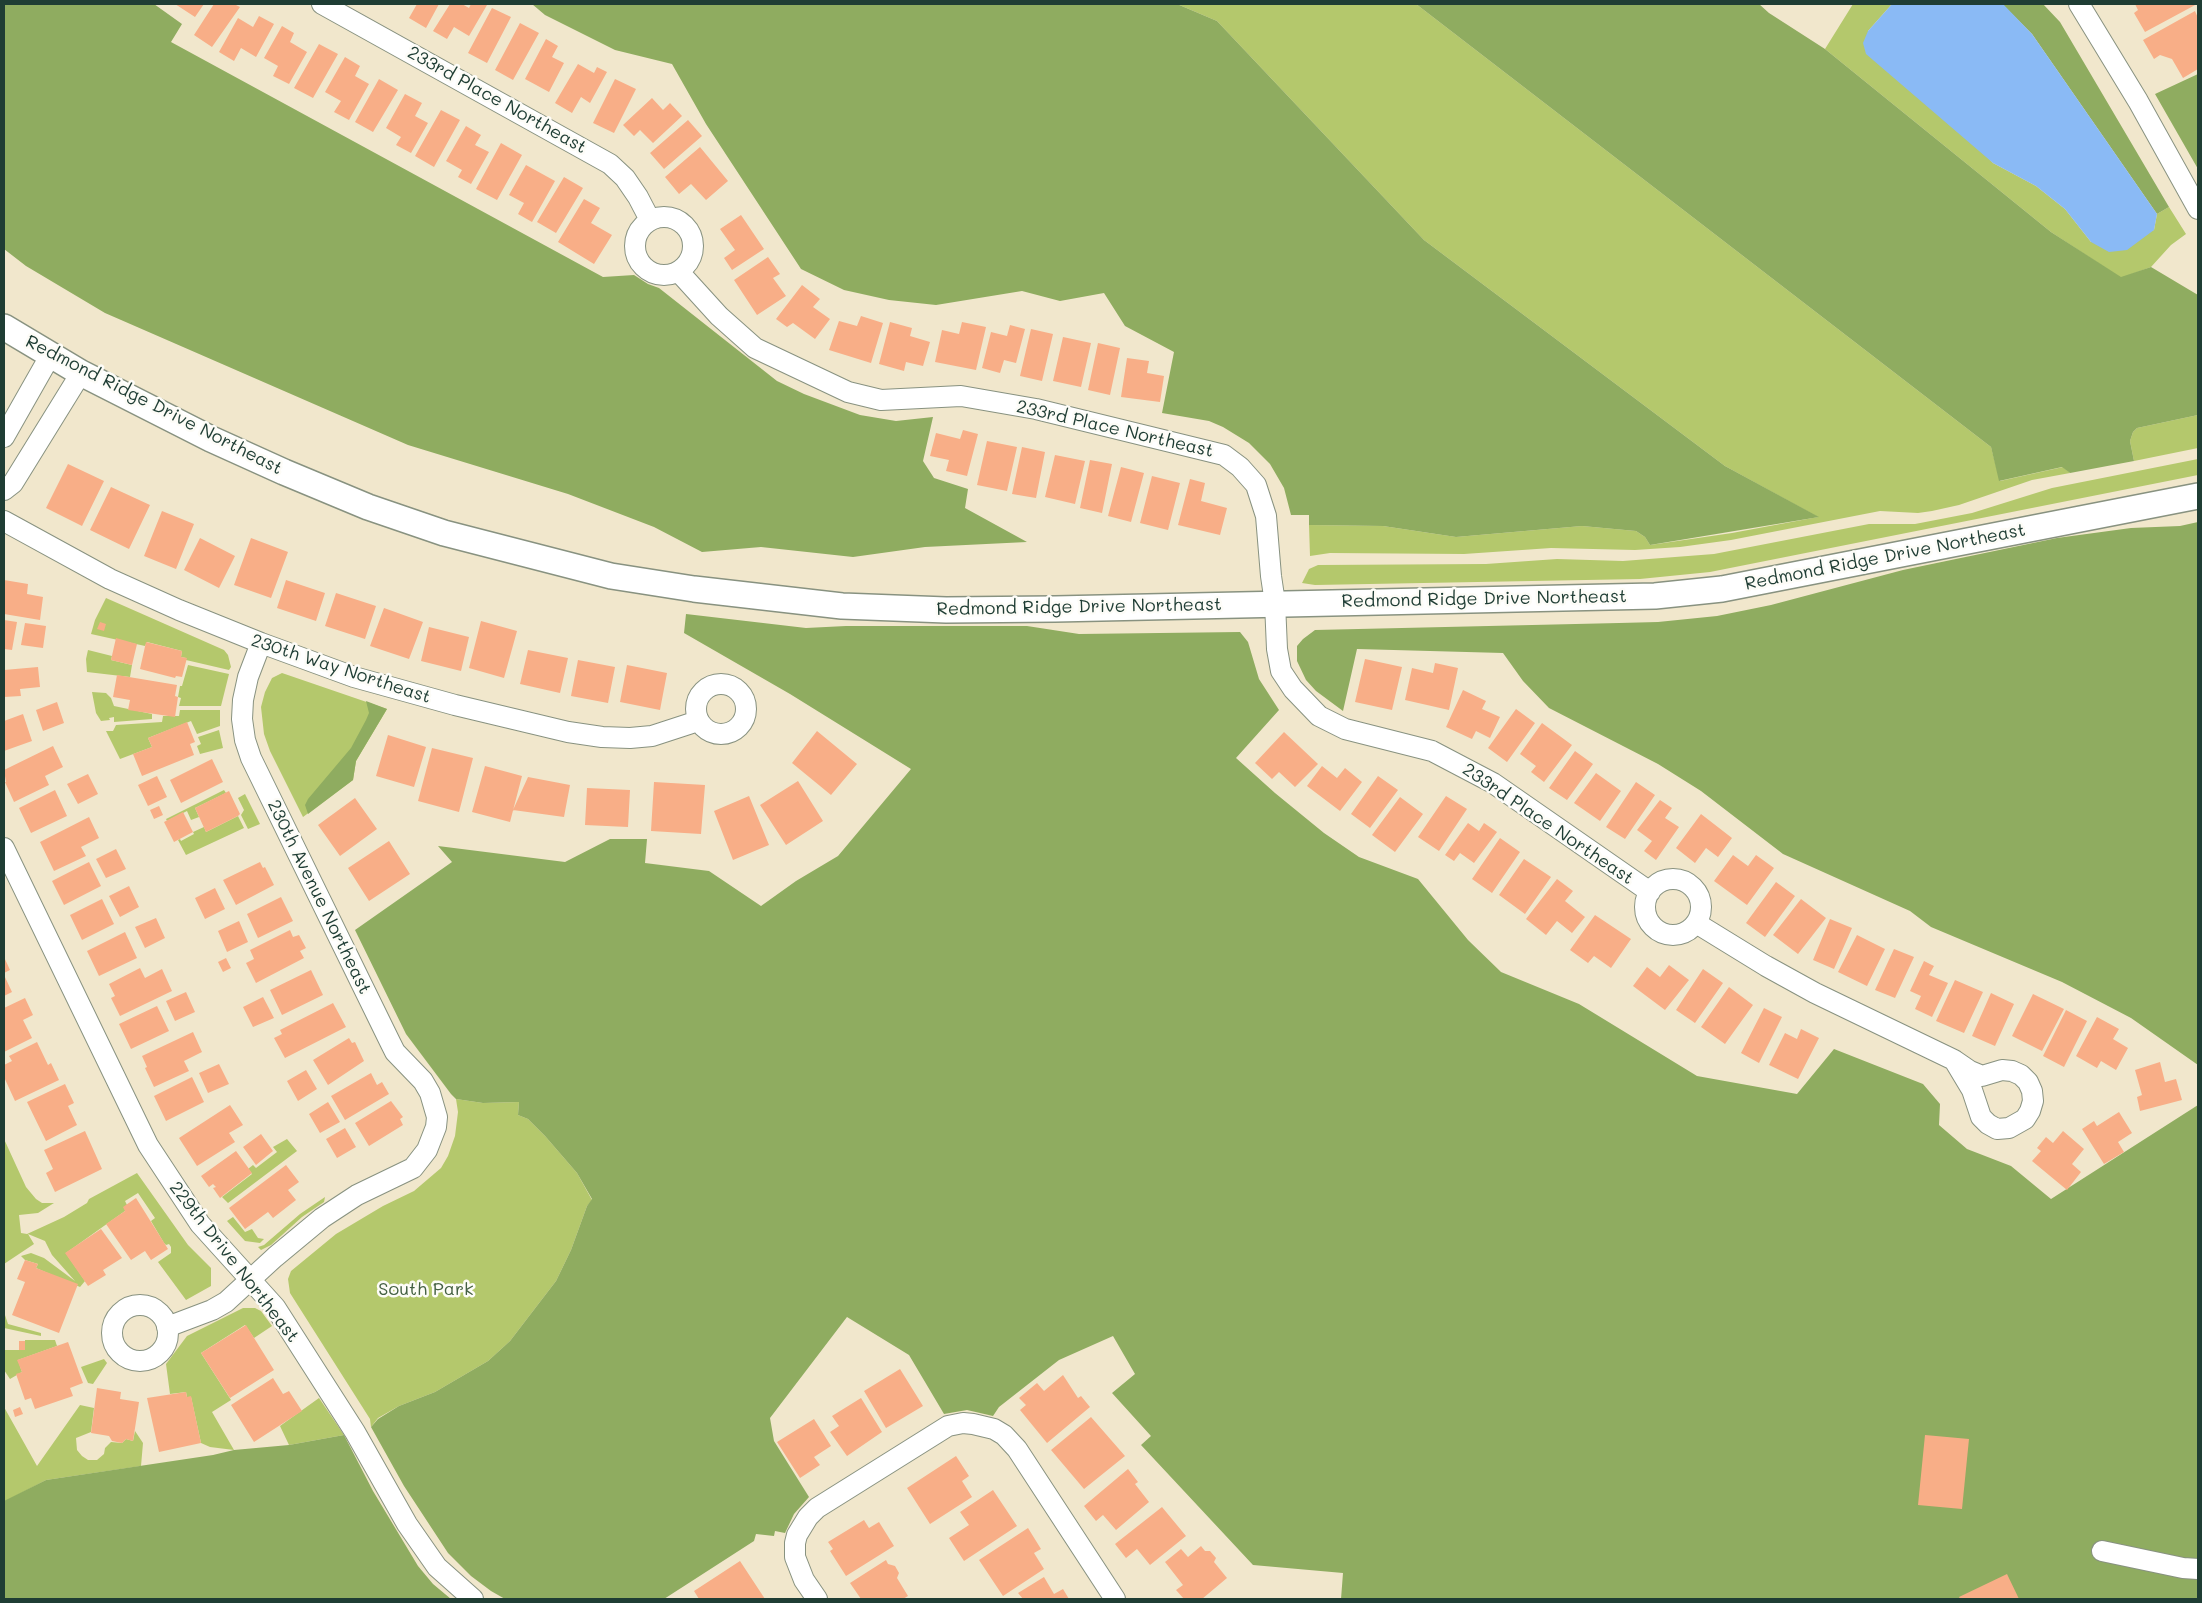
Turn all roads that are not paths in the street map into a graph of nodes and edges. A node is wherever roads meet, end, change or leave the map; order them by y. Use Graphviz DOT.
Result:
graph roads {
  1 [pos="322,4"];
  2 [pos="2079,4"];
  3 [pos="2198,209"];
  4 [pos="650,220"];
  5 [pos="679,272"];
  6 [pos="4,327"];
  7 [pos="50,356"];
  8 [pos="81,373"];
  9 [pos="4,437"];
  10 [pos="4,490"];
  11 [pos="2198,496"];
  12 [pos="4,521"];
  13 [pos="1276,603"];
  14 [pos="261,643"];
  15 [pos="698,721"];
  16 [pos="4,848"];
  17 [pos="1650,892"];
  18 [pos="1696,923"];
  19 [pos="1954,1060"];
  20 [pos="250,1280"];
  21 [pos="167,1327"];
  22 [pos="2102,1552"];
  23 [pos="2198,1569"];
  24 [pos="473,1599"];
  25 [pos="817,1599"];
  26 [pos="1115,1599"];
  1 -- 4 [label="street, 233rd Place Northeast"];
  2 -- 3 [label="street"];
  4 -- 5 [label="street"];
  4 -- 5 [label="street"];
  5 -- 13 [label="street, 233rd Place Northeast"];
  6 -- 7 [label="street, Redmond Ridge Drive Northeast"];
  7 -- 8 [label="street, Redmond Ridge Drive Northeast"];
  7 -- 9 [label="street"];
  8 -- 10 [label="street"];
  8 -- 13 [label="street, Redmond Ridge Drive Northeast"];
  11 -- 13 [label="street, Redmond Ridge Drive Northeast"];
  12 -- 14 [label="street, 230th Way Northeast"];
  13 -- 17 [label="street, 233rd Place Northeast"];
  14 -- 15 [label="street, 230th Way Northeast"];
  14 -- 20 [label="street, 230th Avenue Northeast"];
  16 -- 20 [label="street, 229th Drive Northeast"];
  17 -- 18 [label="street, 233rd Place Northeast"];
  17 -- 18 [label="street, 233rd Place Northeast"];
  18 -- 19 [label="street"];
  20 -- 21 [label="street"];
  20 -- 24 [label="street, 229th Drive Northeast"];
  22 -- 23 [label="street"];
  25 -- 26 [label="street"];
}
